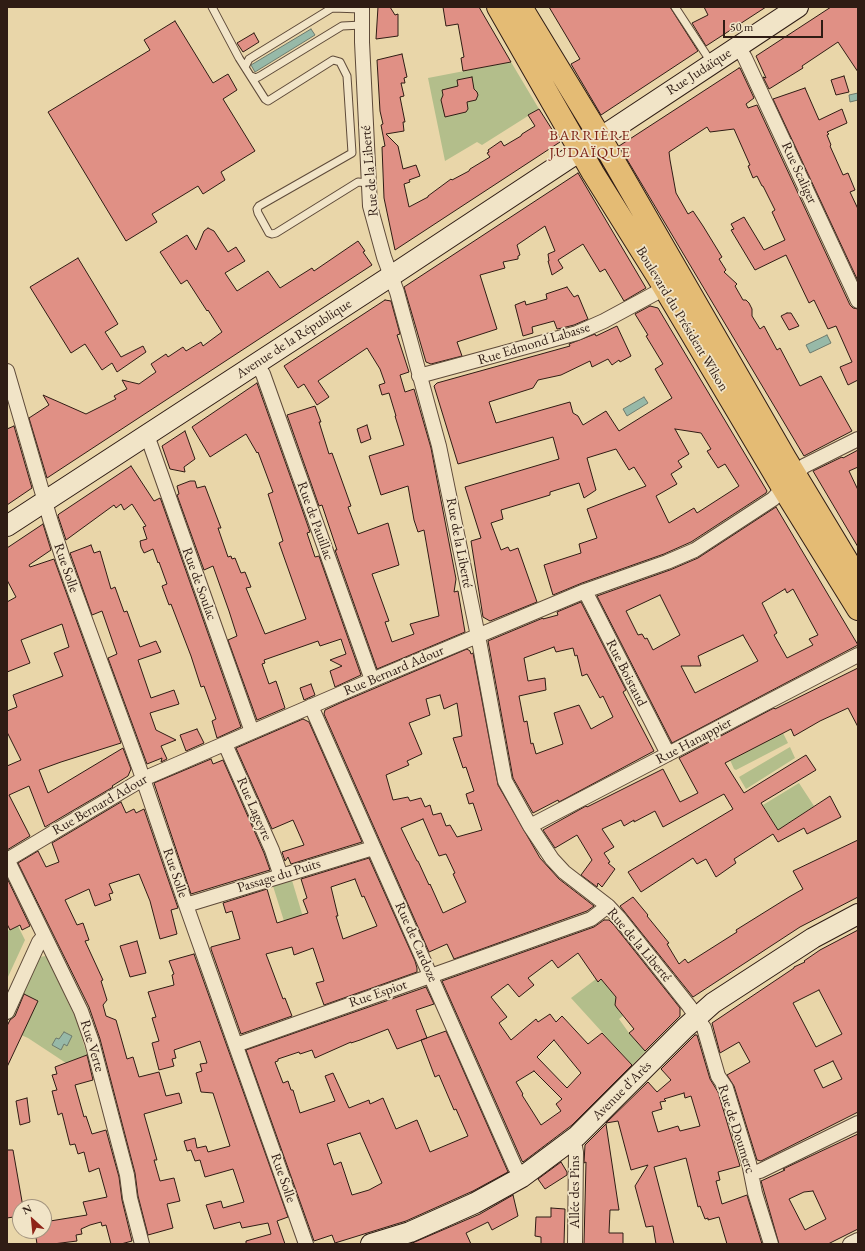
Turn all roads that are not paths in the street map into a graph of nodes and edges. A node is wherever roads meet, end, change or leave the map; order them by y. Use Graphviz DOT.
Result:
graph roads {
  1 [pos="212,7"];
  2 [pos="498,7"];
  3 [pos="521,7"];
  4 [pos="676,7"];
  5 [pos="798,7"];
  6 [pos="362,8"];
  7 [pos="362,25"];
  8 [pos="738,46"];
  9 [pos="712,64"];
  10 [pos="245,67"];
  11 [pos="251,76"];
  12 [pos="600,137"];
  13 [pos="580,150"];
  14 [pos="369,183"];
  15 [pos="391,276"];
  16 [pos="665,288"];
  17 [pos="858,301"];
  18 [pos="256,364"];
  19 [pos="7,371"];
  20 [pos="420,376"];
  21 [pos="147,435"];
  22 [pos="858,439"];
  23 [pos="789,482"];
  24 [pos="45,502"];
  25 [pos="7,526"];
  26 [pos="858,579"];
  27 [pos="584,591"];
  28 [pos="858,609"];
  29 [pos="477,636"];
  30 [pos="858,656"];
  31 [pos="372,680"];
  32 [pos="311,706"];
  33 [pos="252,732"];
  34 [pos="225,744"];
  35 [pos="668,754"];
  36 [pos="143,779"];
  37 [pos="530,826"];
  38 [pos="373,848"];
  39 [pos="7,860"];
  40 [pos="281,876"];
  41 [pos="186,905"];
  42 [pos="608,906"];
  43 [pos="858,914"];
  44 [pos="44,936"];
  45 [pos="431,975"];
  46 [pos="7,1012"];
  47 [pos="696,1017"];
  48 [pos="236,1044"];
  49 [pos="858,1123"];
  50 [pos="571,1142"];
  51 [pos="751,1173"];
  52 [pos="522,1178"];
  53 [pos="858,1240"];
  54 [pos="142,1244"];
  55 [pos="306,1244"];
  56 [pos="371,1244"];
  57 [pos="575,1244"];
  58 [pos="771,1244"];
  59 [pos="850,1244"];
  1 -- 10 [label="lane"];
  2 -- 13 [label="main road, Boulevard du Président Wilson"];
  3 -- 12 [label="main road, Boulevard du Président Wilson"];
  4 -- 9 [label="lane"];
  5 -- 8 [label="main road, Rue Judaïque"];
  6 -- 7 [label="street, Rue de la Liberté"];
  6 -- 10 [label="lane"];
  7 -- 11 [label="lane"];
  7 -- 14 [label="street, Rue de la Liberté"];
  8 -- 9 [label="main road, Rue Judaïque"];
  8 -- 17 [label="street, Rue Scaliger"];
  9 -- 12 [label="main road, Rue Judaïque"];
  10 -- 11 [label="lane"];
  11 -- 14 [label="lane"];
  12 -- 13 [label="main road"];
  12 -- 23 [label="main road, Boulevard du Président Wilson"];
  13 -- 15 [label="main road, Avenue de la République"];
  13 -- 16 [label="main road, Boulevard du Président Wilson"];
  14 -- 15 [label="street, Rue de la Liberté"];
  15 -- 18 [label="main road, Avenue de la République"];
  15 -- 20 [label="street, Rue de la Liberté"];
  16 -- 20 [label="street, Rue Edmond Labasse"];
  16 -- 23 [label="main road, Boulevard du Président Wilson"];
  18 -- 21 [label="main road, Avenue de la République"];
  18 -- 31 [label="street, Rue de Pauillac"];
  19 -- 24 [label="street, Rue Solle"];
  20 -- 29 [label="street, Rue de la Liberté"];
  21 -- 24 [label="main road, Avenue de la République"];
  21 -- 33 [label="street, Rue de Soulac"];
  22 -- 23 [label="street, Rue Bernard Adour"];
  23 -- 26 [label="main road, Boulevard du Président Wilson"];
  23 -- 27 [label="street, Rue Bernard Adour"];
  23 -- 28 [label="main road, Boulevard du Président Wilson"];
  24 -- 25 [label="main road, Avenue de la République"];
  24 -- 36 [label="street, Rue Solle"];
  27 -- 29 [label="street, Rue Bernard Adour"];
  27 -- 35 [label="street, Rue Boistaud"];
  29 -- 31 [label="street, Rue Bernard Adour"];
  29 -- 37 [label="street, Rue de la Liberté"];
  30 -- 35 [label="street, Rue Hanappier"];
  31 -- 32 [label="street, Rue Bernard Adour"];
  32 -- 33 [label="street, Rue Bernard Adour"];
  32 -- 38 [label="street, Rue de Cardoze"];
  33 -- 34 [label="street, Rue Bernard Adour"];
  34 -- 36 [label="street, Rue Bernard Adour"];
  34 -- 40 [label="street, Rue Lageyre"];
  35 -- 37 [label="street, Rue Hanappier"];
  36 -- 39 [label="street, Rue Bernard Adour"];
  36 -- 41 [label="street, Rue Solle"];
  37 -- 42 [label="street, Rue de la Liberté"];
  38 -- 40 [label="street, Passage du Puits"];
  38 -- 45 [label="street, Rue de Cardoze"];
  39 -- 44 [label="street, Rue Verte"];
  40 -- 41 [label="street, Passage du Puits"];
  41 -- 48 [label="street, Rue Solle"];
  42 -- 45 [label="street, Rue Espiot"];
  42 -- 47 [label="street, Rue de la Liberté"];
  43 -- 47 [label="main road, Avenue d'Arès"];
  44 -- 46 [label="street"];
  44 -- 54 [label="street, Rue Verte"];
  45 -- 48 [label="street, Rue Espiot"];
  45 -- 52 [label="street, Rue de Cardoze"];
  47 -- 50 [label="main road, Avenue d'Arès"];
  47 -- 51 [label="street, Rue de Doumerc"];
  48 -- 55 [label="street, Rue Solle"];
  49 -- 51 [label="street"];
  50 -- 52 [label="main road, Avenue d'Arès"];
  50 -- 57 [label="street, Allée des Pins"];
  51 -- 58 [label="street, Rue de Doumerc"];
  52 -- 56 [label="main road, Avenue d'Arès"];
  53 -- 59 [label="street"];
}
